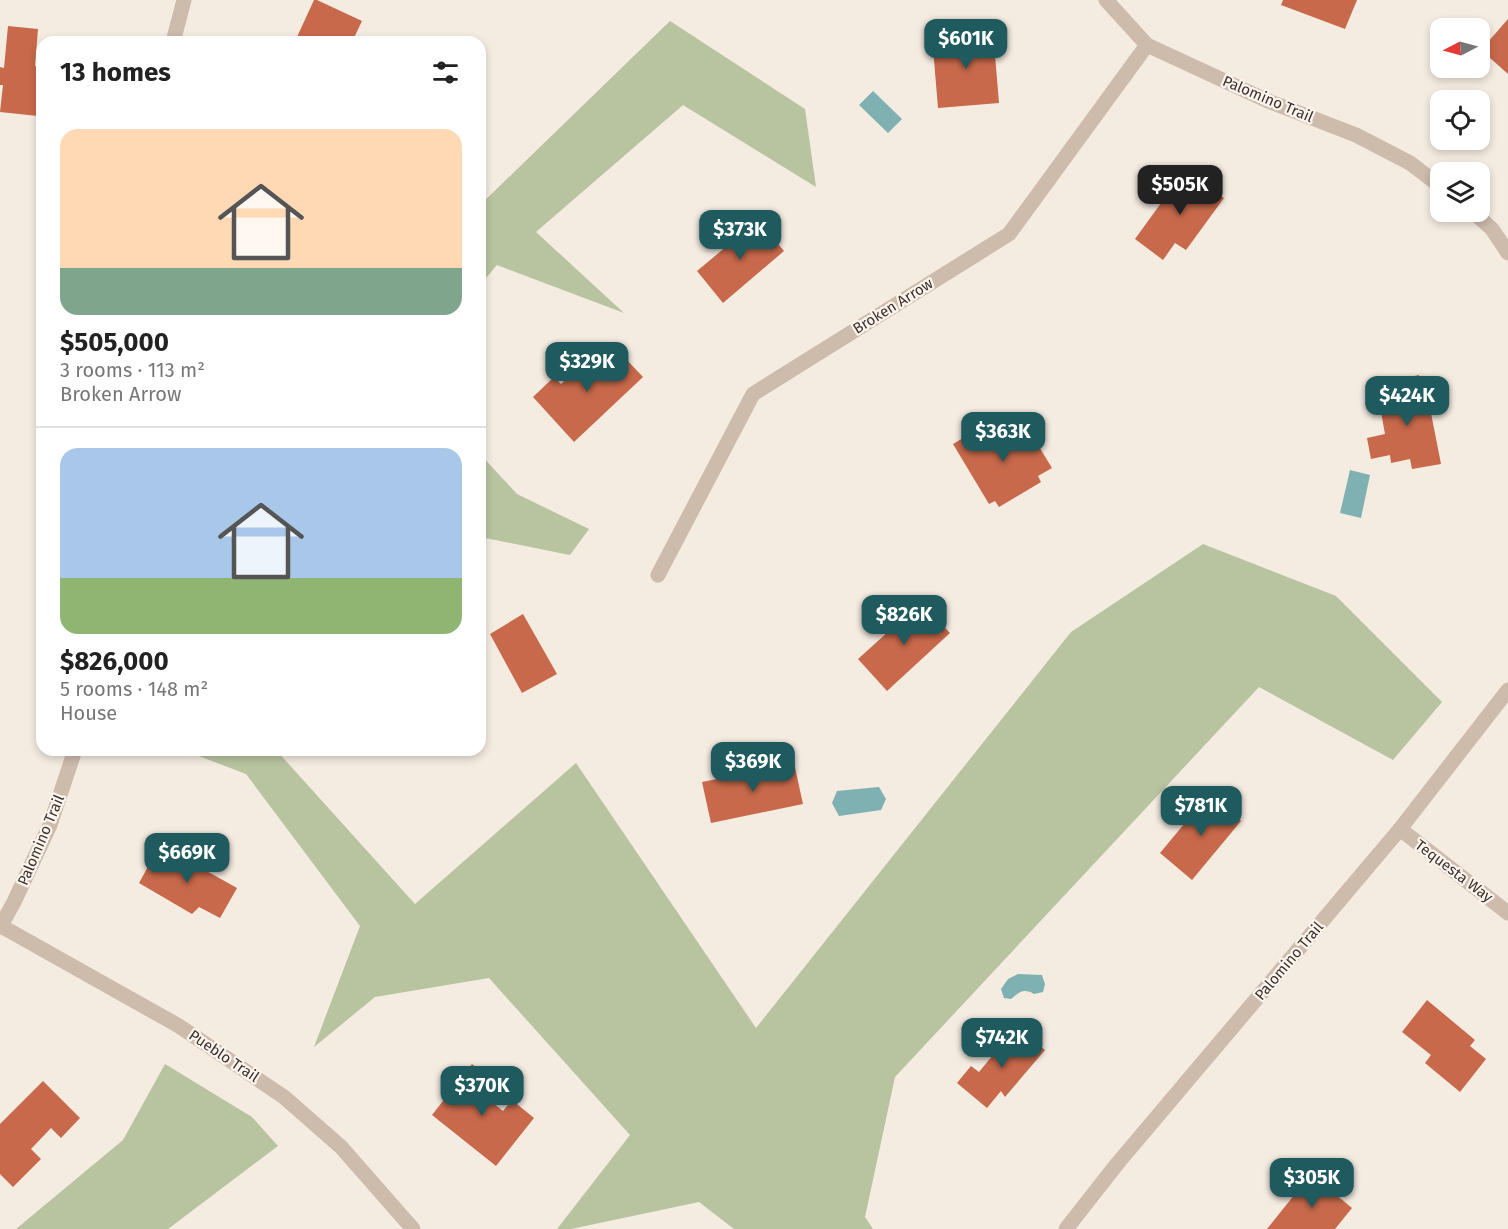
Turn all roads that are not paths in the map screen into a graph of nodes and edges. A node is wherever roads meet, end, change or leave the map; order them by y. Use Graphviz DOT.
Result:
graph roads {
  1 [pos="184,0"];
  2 [pos="1106,0"];
  3 [pos="175,36"];
  4 [pos="1147,45"];
  5 [pos="1430,178"];
  6 [pos="1484,222"];
  7 [pos="1508,253"];
  8 [pos="658,575"];
  9 [pos="1508,690"];
  10 [pos="73,756"];
  11 [pos="1400,829"];
  12 [pos="1508,913"];
  13 [pos="0,927"];
  14 [pos="413,1229"];
  15 [pos="1066,1229"];
  1 -- 3 [label="street"];
  2 -- 4 [label="street, Palomino Trail"];
  4 -- 5 [label="street, Palomino Trail"];
  4 -- 8 [label="street, Broken Arrow"];
  6 -- 7 [label="street"];
  9 -- 11 [label="street, Palomino Trail"];
  10 -- 13 [label="street, Palomino Trail"];
  11 -- 12 [label="street, Tequesta Way"];
  11 -- 15 [label="street, Palomino Trail"];
  13 -- 14 [label="street, Pueblo Trail"];
}
